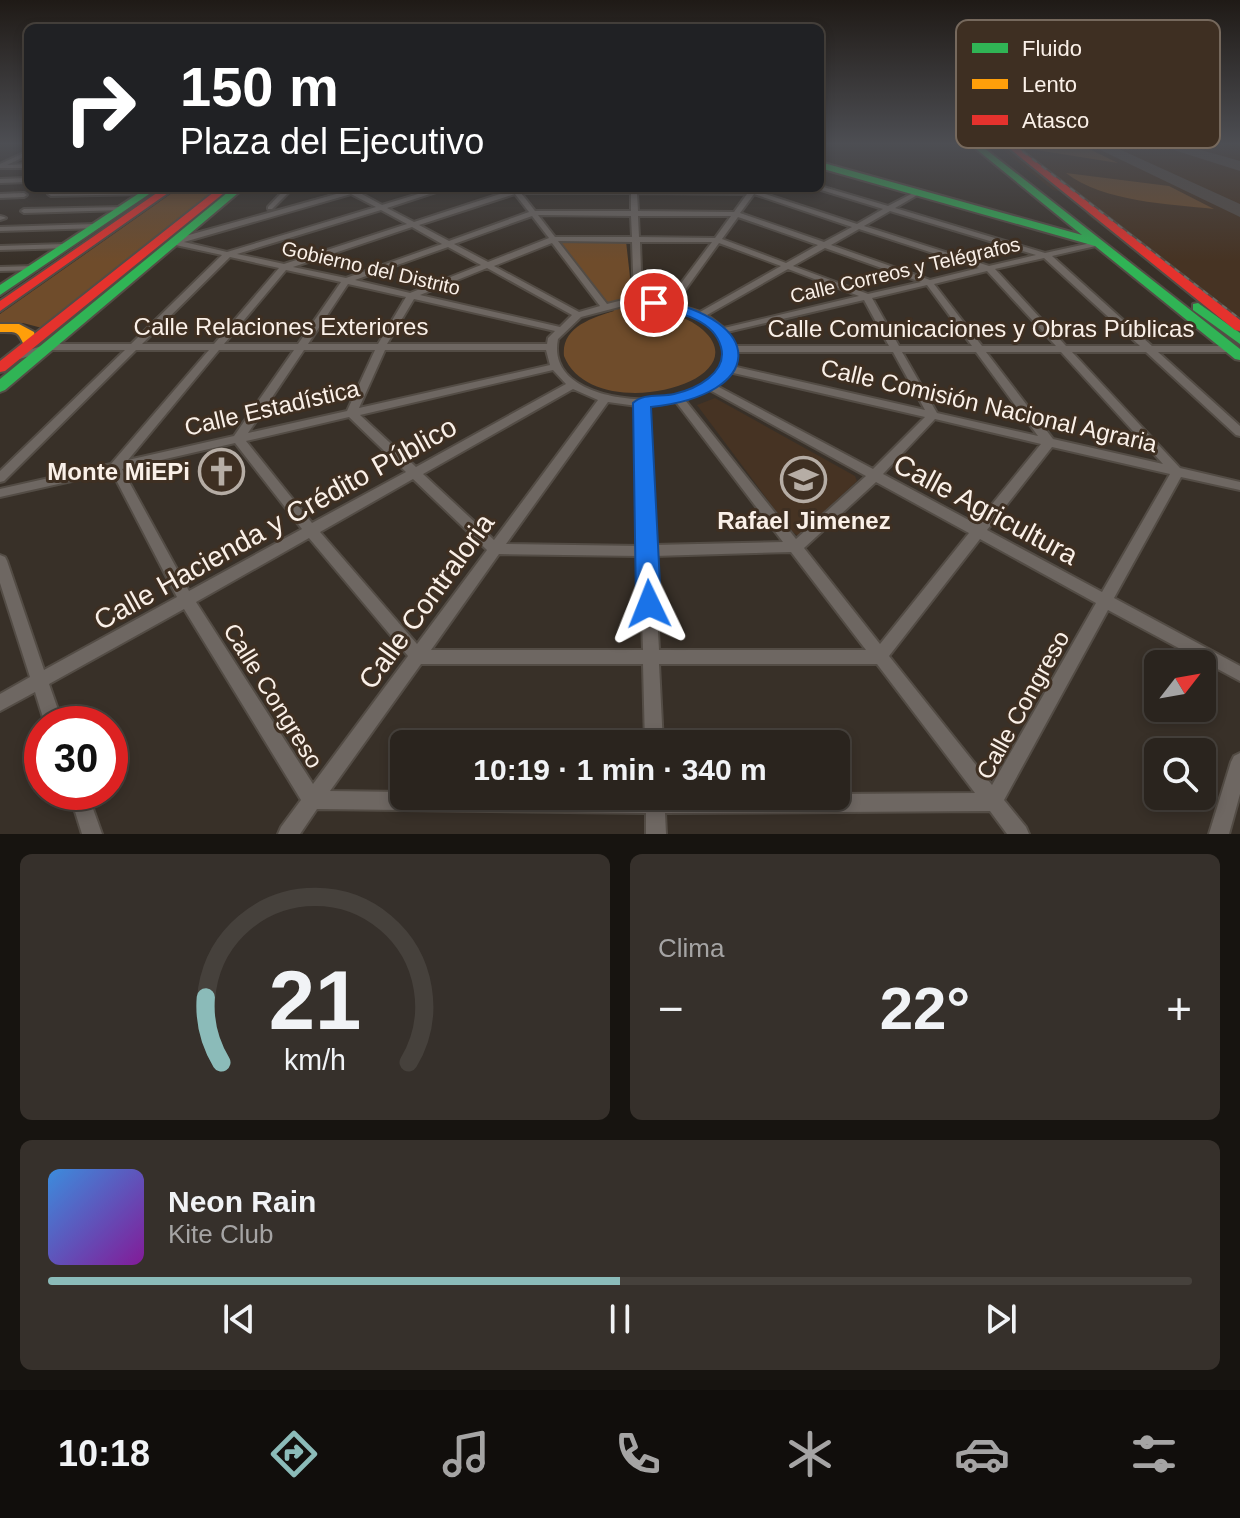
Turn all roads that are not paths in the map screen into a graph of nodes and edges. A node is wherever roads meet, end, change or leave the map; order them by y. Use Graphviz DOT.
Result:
graph roads {
  1 [pos="882,183"];
  2 [pos="1022,183"];
  3 [pos="1034,183"];
  4 [pos="1057,183"];
  5 [pos="824,189"];
  6 [pos="147,192"];
  7 [pos="164,192"];
  8 [pos="220,192"];
  9 [pos="234,192"];
  10 [pos="286,192"];
  11 [pos="336,192"];
  12 [pos="338,192"];
  13 [pos="354,192"];
  14 [pos="432,192"];
  15 [pos="509,192"];
  16 [pos="517,192"];
  17 [pos="634,192"];
  18 [pos="753,192"];
  19 [pos="760,192"];
  20 [pos="917,193"];
  21 [pos="24,195"];
  22 [pos="0,196"];
  23 [pos="381,207"];
  24 [pos="123,208"];
  25 [pos="270,208"];
  26 [pos="890,209"];
  27 [pos="24,211"];
  28 [pos="534,213"];
  29 [pos="636,213"];
  30 [pos="737,214"];
  31 [pos="194,225"];
  32 [pos="413,225"];
  33 [pos="96,226"];
  34 [pos="859,226"];
  35 [pos="0,229"];
  36 [pos="636,238"];
  37 [pos="554,239"];
  38 [pos="718,240"];
  39 [pos="174,242"];
  40 [pos="1097,243"];
  41 [pos="448,244"];
  42 [pos="825,245"];
  43 [pos="66,246"];
  44 [pos="0,248"];
  45 [pos="228,254"];
  46 [pos="1047,256"];
  47 [pos="487,265"];
  48 [pos="789,266"];
  49 [pos="284,267"];
  50 [pos="34,268"];
  51 [pos="0,269"];
  52 [pos="990,269"];
  53 [pos="346,281"];
  54 [pos="929,282"];
  55 [pos="0,291"];
  56 [pos="412,295"];
  57 [pos="866,296"];
  58 [pos="638,302"];
  59 [pos="670,305"];
  60 [pos="604,306"];
  61 [pos="0,307"];
  62 [pos="578,315"];
  63 [pos="700,315"];
  64 [pos="1240,327"];
  65 [pos="0,328"];
  66 [pos="559,329"];
  67 [pos="721,331"];
  68 [pos="30,344"];
  69 [pos="48,347"];
  70 [pos="132,347"];
  71 [pos="216,347"];
  72 [pos="298,347"];
  73 [pos="381,347"];
  74 [pos="550,347"];
  75 [pos="1064,348"];
  76 [pos="1237,348"];
  77 [pos="731,349"];
  78 [pos="897,349"];
  79 [pos="982,349"];
  80 [pos="1149,350"];
  81 [pos="4,363"];
  82 [pos="555,367"];
  83 [pos="727,368"];
  84 [pos="573,385"];
  85 [pos="710,386"];
  86 [pos="0,387"];
  87 [pos="605,398"];
  88 [pos="679,399"];
  89 [pos="642,403"];
  90 [pos="351,413"];
  91 [pos="933,415"];
  92 [pos="1240,432"];
  93 [pos="238,439"];
  94 [pos="1049,442"];
  95 [pos="115,467"];
  96 [pos="1177,472"];
  97 [pos="412,473"];
  98 [pos="874,476"];
  99 [pos="0,478"];
  100 [pos="1240,486"];
  101 [pos="0,493"];
  102 [pos="310,530"];
  103 [pos="978,532"];
  104 [pos="796,547"];
  105 [pos="495,549"];
  106 [pos="646,551"];
  107 [pos="0,561"];
  108 [pos="187,601"];
  109 [pos="1106,602"];
  110 [pos="418,657"];
  111 [pos="651,657"];
  112 [pos="879,657"];
  113 [pos="1240,674"];
  114 [pos="39,681"];
  115 [pos="0,703"];
  116 [pos="48,706"];
  117 [pos="654,730"];
  118 [pos="1240,762"];
  119 [pos="312,800"];
  120 [pos="390,800"];
  121 [pos="850,801"];
  122 [pos="993,802"];
  123 [pos="84,810"];
  124 [pos="655,810"];
  125 [pos="92,834"];
  126 [pos="288,834"];
  127 [pos="656,834"];
  128 [pos="1019,834"];
  129 [pos="1219,834"];
  1 -- 20 [label="main road"];
  2 -- 40 [label="main road"];
  3 -- 76 [label="main road"];
  4 -- 64 [label="main road"];
  5 -- 26 [label="street"];
  6 -- 24 [label="main road"];
  7 -- 61 [label="main road"];
  8 -- 68 [label="main road"];
  9 -- 31 [label="main road"];
  10 -- 25 [label="street"];
  11 -- 25 [label="street"];
  12 -- 39 [label="street"];
  13 -- 23 [label="street"];
  14 -- 23 [label="street"];
  15 -- 32 [label="street"];
  16 -- 28 [label="street"];
  17 -- 29 [label="street"];
  18 -- 30 [label="street"];
  19 -- 34 [label="street"];
  20 -- 26 [label="street"];
  20 -- 40 [label="main road"];
  21 -- 22 [label="street"];
  23 -- 32 [label="street"];
  23 -- 45 [label="street"];
  24 -- 27 [label="street"];
  24 -- 33 [label="main road"];
  25 -- 31 [label="street"];
  26 -- 34 [label="street"];
  26 -- 46 [label="street"];
  28 -- 29 [label="street"];
  28 -- 37 [label="street"];
  28 -- 41 [label="street"];
  29 -- 30 [label="street"];
  29 -- 36 [label="street"];
  30 -- 38 [label="street"];
  30 -- 42 [label="street"];
  31 -- 39 [label="main road"];
  32 -- 41 [label="street"];
  32 -- 49 [label="street"];
  33 -- 35 [label="street"];
  33 -- 43 [label="main road"];
  34 -- 42 [label="street"];
  34 -- 52 [label="street"];
  36 -- 37 [label="street"];
  36 -- 38 [label="street"];
  36 -- 58 [label="street"];
  37 -- 47 [label="street"];
  37 -- 60 [label="street"];
  38 -- 48 [label="street"];
  38 -- 59 [label="street"];
  39 -- 45 [label="street, Gobierno del Distrito"];
  39 -- 69 [label="main road"];
  40 -- 46 [label="street, Calle Correos y Telégrafos"];
  40 -- 76 [label="main road"];
  41 -- 47 [label="street"];
  41 -- 53 [label="street"];
  42 -- 48 [label="street"];
  42 -- 54 [label="street"];
  43 -- 44 [label="street"];
  43 -- 50 [label="main road"];
  45 -- 49 [label="street, Gobierno del Distrito"];
  45 -- 70 [label="street"];
  46 -- 52 [label="street, Calle Correos y Telégrafos"];
  46 -- 80 [label="street"];
  47 -- 56 [label="street"];
  47 -- 62 [label="street"];
  48 -- 57 [label="street"];
  48 -- 63 [label="street"];
  49 -- 53 [label="street, Gobierno del Distrito"];
  49 -- 71 [label="street"];
  50 -- 51 [label="street"];
  50 -- 55 [label="main road"];
  52 -- 54 [label="street, Calle Correos y Telégrafos"];
  52 -- 75 [label="street"];
  53 -- 56 [label="street, Gobierno del Distrito"];
  53 -- 72 [label="street"];
  54 -- 57 [label="street, Calle Correos y Telégrafos"];
  54 -- 79 [label="street"];
  56 -- 66 [label="street, Gobierno del Distrito"];
  56 -- 73 [label="street"];
  57 -- 67 [label="street, Calle Correos y Telégrafos"];
  57 -- 78 [label="street"];
  58 -- 59 [label="street"];
  58 -- 60 [label="street"];
  59 -- 63 [label="street"];
  60 -- 62 [label="street"];
  62 -- 66 [label="street"];
  63 -- 67 [label="street"];
  65 -- 68 [label="main road"];
  66 -- 74 [label="street"];
  67 -- 77 [label="street"];
  68 -- 81 [label="main road"];
  69 -- 70 [label="street, Calle Relaciones Exteriores"];
  69 -- 81 [label="street, Calle Relaciones Exteriores"];
  69 -- 86 [label="main road"];
  70 -- 71 [label="street, Calle Relaciones Exteriores"];
  70 -- 99 [label="street"];
  71 -- 72 [label="street, Calle Relaciones Exteriores"];
  71 -- 95 [label="street"];
  72 -- 73 [label="street, Calle Relaciones Exteriores"];
  72 -- 93 [label="street"];
  73 -- 74 [label="street, Calle Relaciones Exteriores"];
  73 -- 90 [label="street"];
  74 -- 82 [label="street"];
  75 -- 79 [label="street, Calle Comunicaciones y Obras Públicas"];
  75 -- 80 [label="street, Calle Comunicaciones y Obras Públicas"];
  75 -- 96 [label="street"];
  76 -- 80 [label="street, Calle Comunicaciones y Obras Públicas"];
  77 -- 78 [label="street, Calle Comunicaciones y Obras Públicas"];
  77 -- 83 [label="street"];
  78 -- 79 [label="street, Calle Comunicaciones y Obras Públicas"];
  78 -- 91 [label="street"];
  79 -- 94 [label="street"];
  80 -- 92 [label="street"];
  82 -- 84 [label="street"];
  82 -- 90 [label="street, Calle Estadística"];
  83 -- 85 [label="street"];
  83 -- 91 [label="street, Calle Comisión Nacional Agraria"];
  84 -- 87 [label="street"];
  84 -- 97 [label="street, Calle Hacienda y Crédito Público"];
  85 -- 88 [label="street"];
  85 -- 98 [label="street, Calle Agricultura"];
  87 -- 89 [label="street"];
  87 -- 105 [label="street, Calle Contraloria"];
  88 -- 89 [label="street"];
  88 -- 104 [label="street"];
  89 -- 106 [label="street"];
  90 -- 93 [label="street, Calle Estadística"];
  90 -- 97 [label="street"];
  91 -- 94 [label="street, Calle Comisión Nacional Agraria"];
  91 -- 98 [label="street"];
  93 -- 95 [label="street, Calle Estadística"];
  93 -- 102 [label="street"];
  94 -- 96 [label="street, Calle Comisión Nacional Agraria"];
  94 -- 103 [label="street"];
  95 -- 101 [label="street, Calle Estadística"];
  95 -- 108 [label="street, Calle Congreso"];
  96 -- 100 [label="street, Calle Comisión Nacional Agraria"];
  96 -- 109 [label="street, Calle Congreso"];
  97 -- 102 [label="street, Calle Hacienda y Crédito Público"];
  97 -- 105 [label="street"];
  98 -- 103 [label="street, Calle Agricultura"];
  98 -- 104 [label="street"];
  102 -- 108 [label="street, Calle Hacienda y Crédito Público"];
  102 -- 110 [label="street"];
  103 -- 109 [label="street, Calle Agricultura"];
  103 -- 112 [label="street"];
  104 -- 106 [label="street"];
  104 -- 112 [label="street"];
  105 -- 106 [label="street"];
  105 -- 110 [label="street, Calle Contraloria"];
  106 -- 111 [label="street"];
  107 -- 114 [label="street"];
  108 -- 114 [label="street, Calle Hacienda y Crédito Público"];
  108 -- 119 [label="street, Calle Congreso"];
  109 -- 113 [label="street, Calle Agricultura"];
  109 -- 122 [label="street, Calle Congreso"];
  110 -- 111 [label="street"];
  110 -- 119 [label="street, Calle Contraloria"];
  111 -- 112 [label="street"];
  111 -- 117 [label="street"];
  112 -- 122 [label="street"];
  114 -- 115 [label="street, Calle Hacienda y Crédito Público"];
  114 -- 116 [label="street"];
  118 -- 129 [label="street"];
  119 -- 120 [label="street, Calle Congreso"];
  119 -- 126 [label="street, Calle Contraloria"];
  121 -- 122 [label="street, Calle Congreso"];
  122 -- 128 [label="street"];
  123 -- 125 [label="street"];
  124 -- 127 [label="street"];
}
